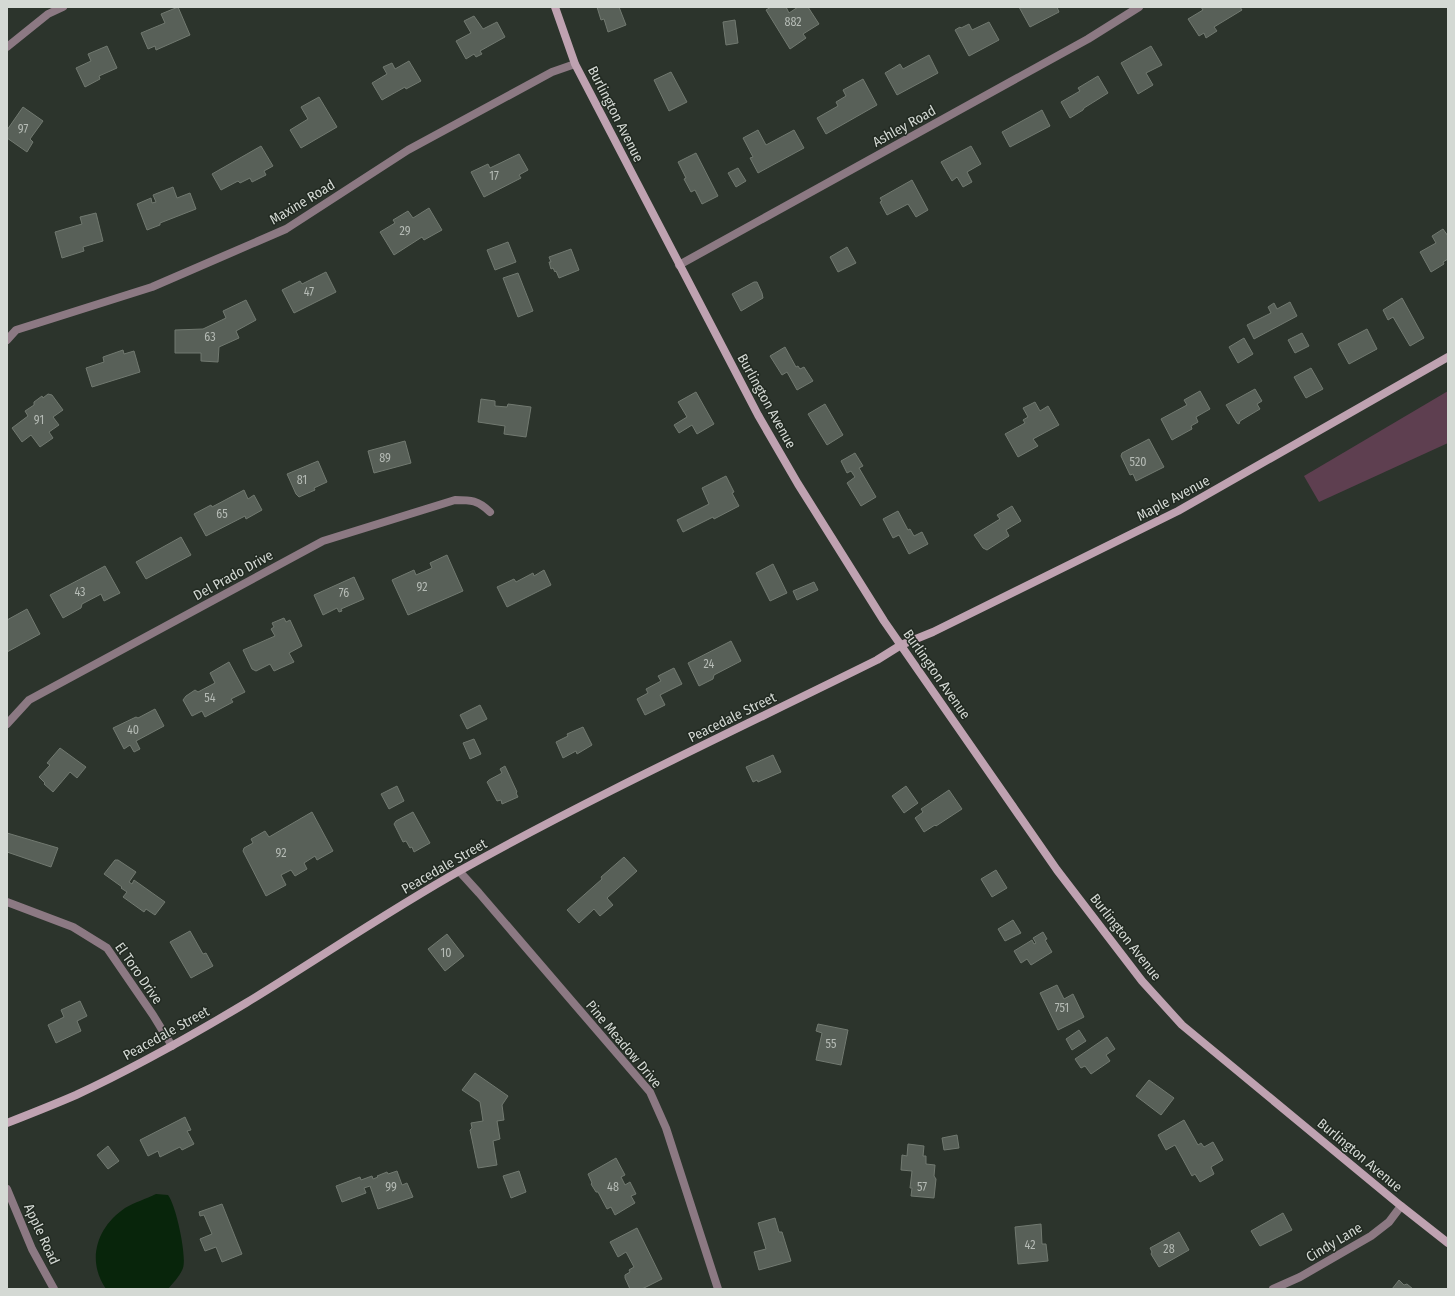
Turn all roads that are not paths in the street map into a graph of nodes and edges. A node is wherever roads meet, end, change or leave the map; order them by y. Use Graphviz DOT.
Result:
graph roads {
  1 [pos="63,7"];
  2 [pos="555,7"];
  3 [pos="1139,7"];
  4 [pos="7,47"];
  5 [pos="575,64"];
  6 [pos="679,265"];
  7 [pos="7,328"];
  8 [pos="16,330"];
  9 [pos="7,340"];
  10 [pos="1448,357"];
  11 [pos="490,512"];
  12 [pos="901,645"];
  13 [pos="7,724"];
  14 [pos="459,871"];
  15 [pos="7,902"];
  16 [pos="172,1046"];
  17 [pos="7,1123"];
  18 [pos="7,1189"];
  19 [pos="1401,1206"];
  20 [pos="1448,1243"];
  21 [pos="54,1289"];
  22 [pos="718,1289"];
  23 [pos="1273,1289"];
  1 -- 4 [label="street"];
  2 -- 5 [label="main road, Burlington Avenue"];
  3 -- 6 [label="street, Ashley Road"];
  5 -- 6 [label="main road, Burlington Avenue"];
  5 -- 8 [label="street, Maxine Road"];
  6 -- 12 [label="main road, Burlington Avenue"];
  7 -- 8 [label="street"];
  8 -- 9 [label="street"];
  10 -- 12 [label="main road, Maple Avenue"];
  11 -- 13 [label="street, Del Prado Drive"];
  12 -- 14 [label="main road, Peacedale Street"];
  12 -- 19 [label="main road, Burlington Avenue"];
  14 -- 16 [label="main road, Peacedale Street"];
  14 -- 22 [label="street, Pine Meadow Drive"];
  15 -- 16 [label="street, El Toro Drive"];
  16 -- 17 [label="main road, Peacedale Street"];
  18 -- 21 [label="street, Apple Road"];
  19 -- 20 [label="main road, Burlington Avenue"];
  19 -- 23 [label="street, Cindy Lane"];
}
